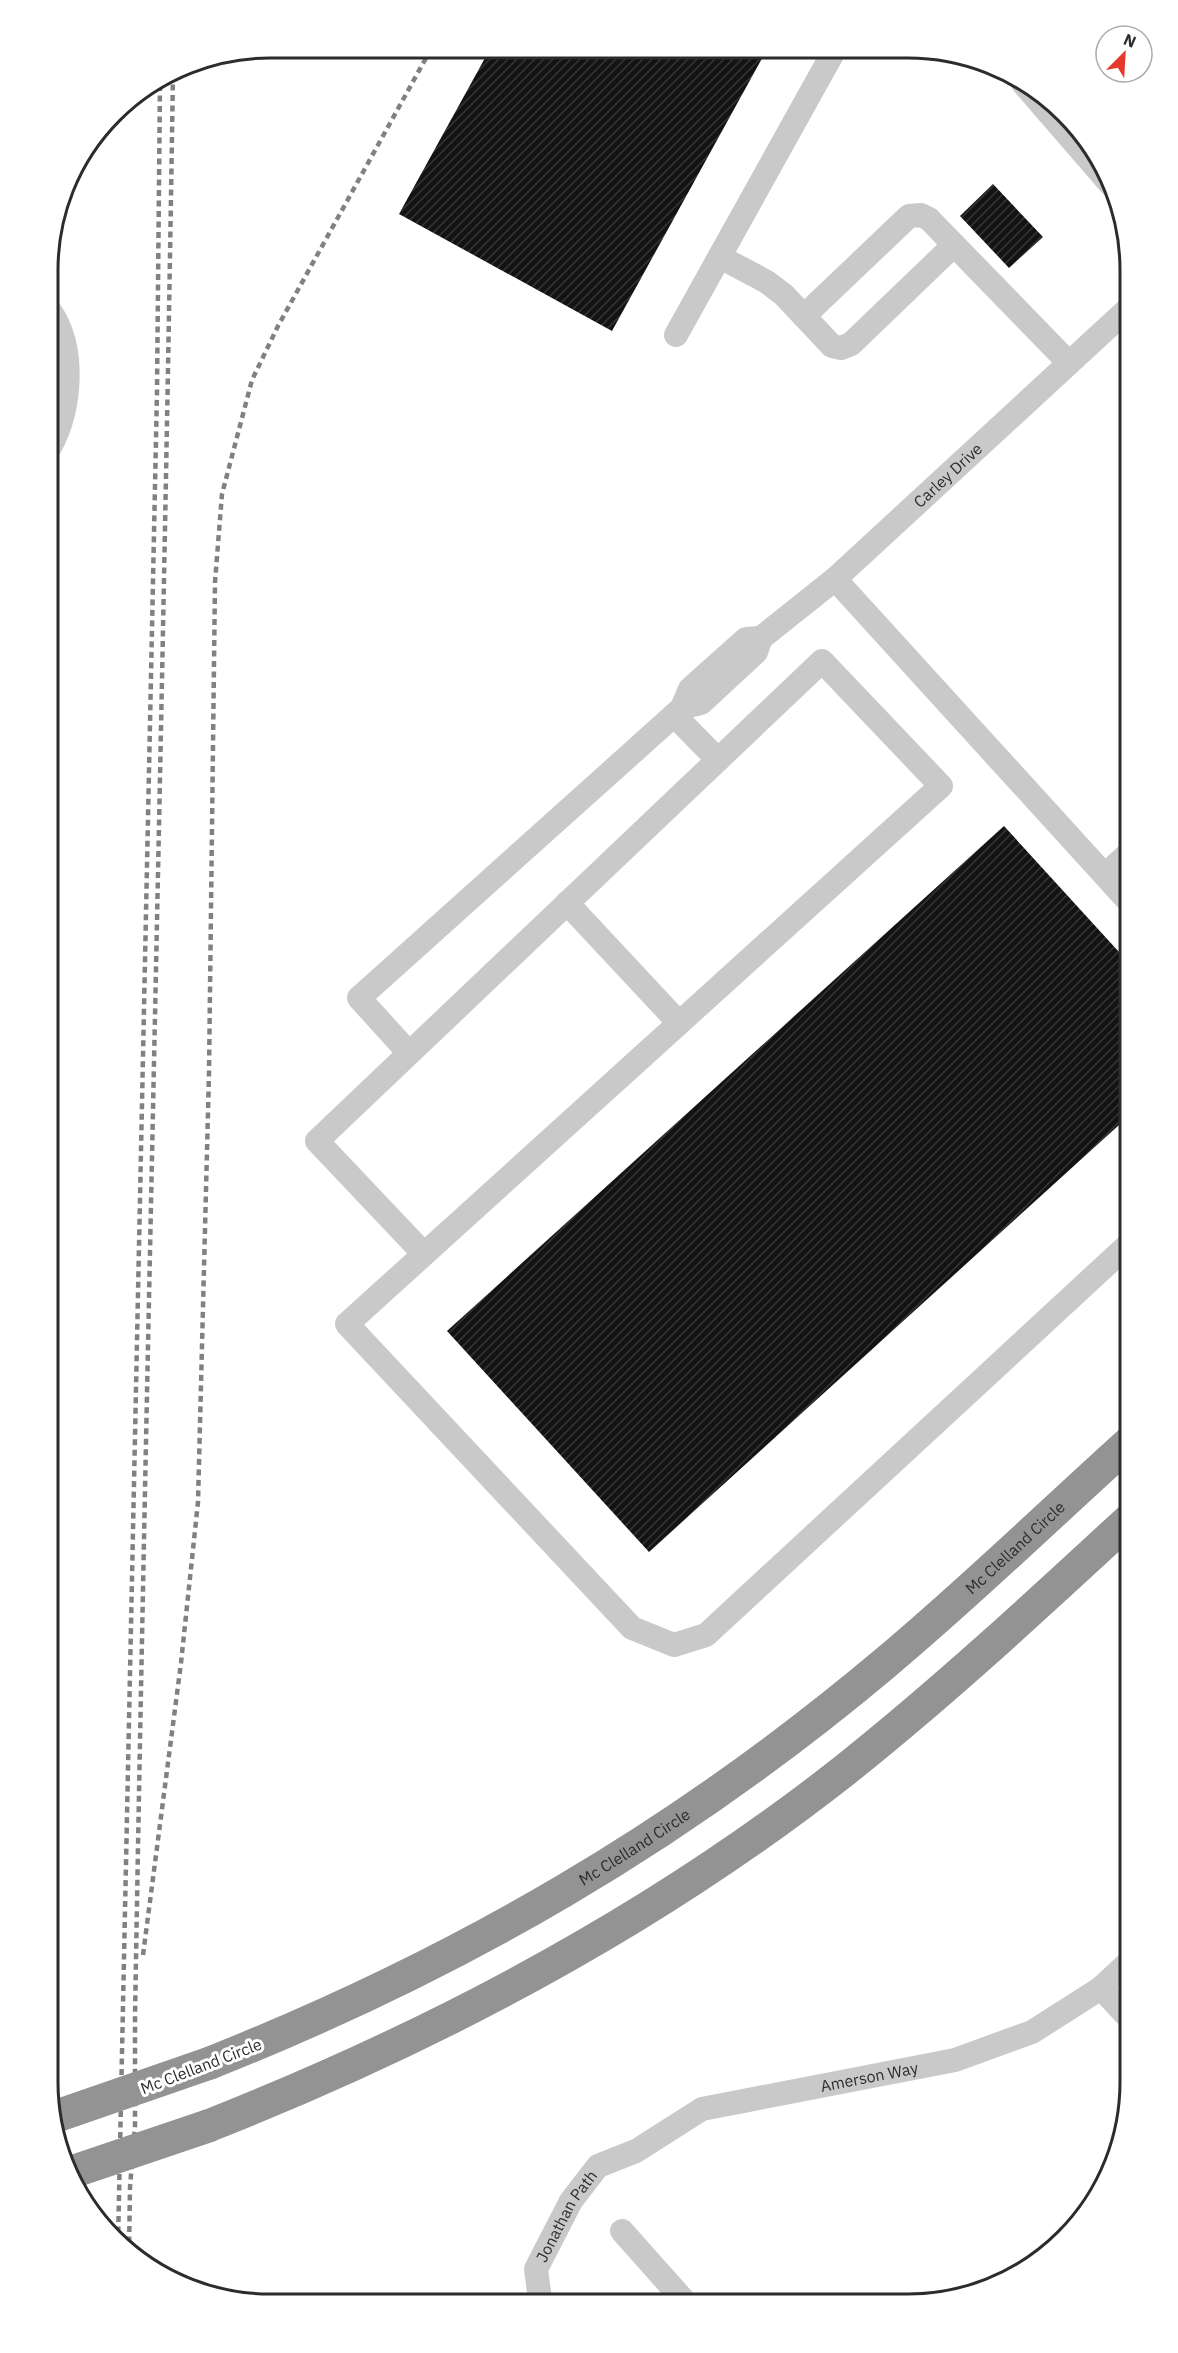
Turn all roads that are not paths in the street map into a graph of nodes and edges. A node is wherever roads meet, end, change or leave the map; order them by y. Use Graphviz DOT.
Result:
graph roads {
  1 [pos="830,58"];
  2 [pos="1047,111"];
  3 [pos="1085,155"];
  4 [pos="954,245"];
  5 [pos="720,256"];
  6 [pos="804,316"];
  7 [pos="1120,316"];
  8 [pos="58,328"];
  9 [pos="676,335"];
  10 [pos="1069,363"];
  11 [pos="58,426"];
  12 [pos="835,579"];
  13 [pos="678,711"];
  14 [pos="718,760"];
  15 [pos="1120,861"];
  16 [pos="1105,875"];
  17 [pos="1120,892"];
  18 [pos="567,903"];
  19 [pos="679,1023"];
  20 [pos="409,1053"];
  21 [pos="1120,1253"];
  22 [pos="424,1254"];
  23 [pos="1120,1451"];
  24 [pos="1120,1527"];
  25 [pos="1120,1970"];
  26 [pos="1101,1988"];
  27 [pos="1120,2008"];
  28 [pos="61,2115"];
  29 [pos="598,2166"];
  30 [pos="78,2170"];
  31 [pos="622,2231"];
  32 [pos="539,2294"];
  33 [pos="678,2294"];
  1 -- 5 [label="street"];
  2 -- 3 [label="street"];
  4 -- 6 [label="street"];
  4 -- 6 [label="street"];
  4 -- 10 [label="street"];
  5 -- 6 [label="street"];
  5 -- 9 [label="street"];
  7 -- 10 [label="street, Carley Drive"];
  8 -- 11 [label="street"];
  10 -- 12 [label="street, Carley Drive"];
  12 -- 13 [label="street, Carley Drive"];
  12 -- 16 [label="street"];
  13 -- 14 [label="street"];
  13 -- 20 [label="street, Carley Drive"];
  14 -- 18 [label="street"];
  14 -- 19 [label="street"];
  15 -- 16 [label="street"];
  16 -- 17 [label="street"];
  18 -- 19 [label="street"];
  18 -- 20 [label="street"];
  19 -- 22 [label="street"];
  20 -- 22 [label="street"];
  21 -- 22 [label="street"];
  23 -- 28 [label="highway, Mc Clelland Circle, bridge"];
  24 -- 30 [label="highway, bridge"];
  25 -- 26 [label="street, Amerson Way"];
  26 -- 27 [label="street"];
  26 -- 29 [label="street, Amerson Way"];
  29 -- 32 [label="street, Jonathan Path"];
  31 -- 33 [label="street"];
}
